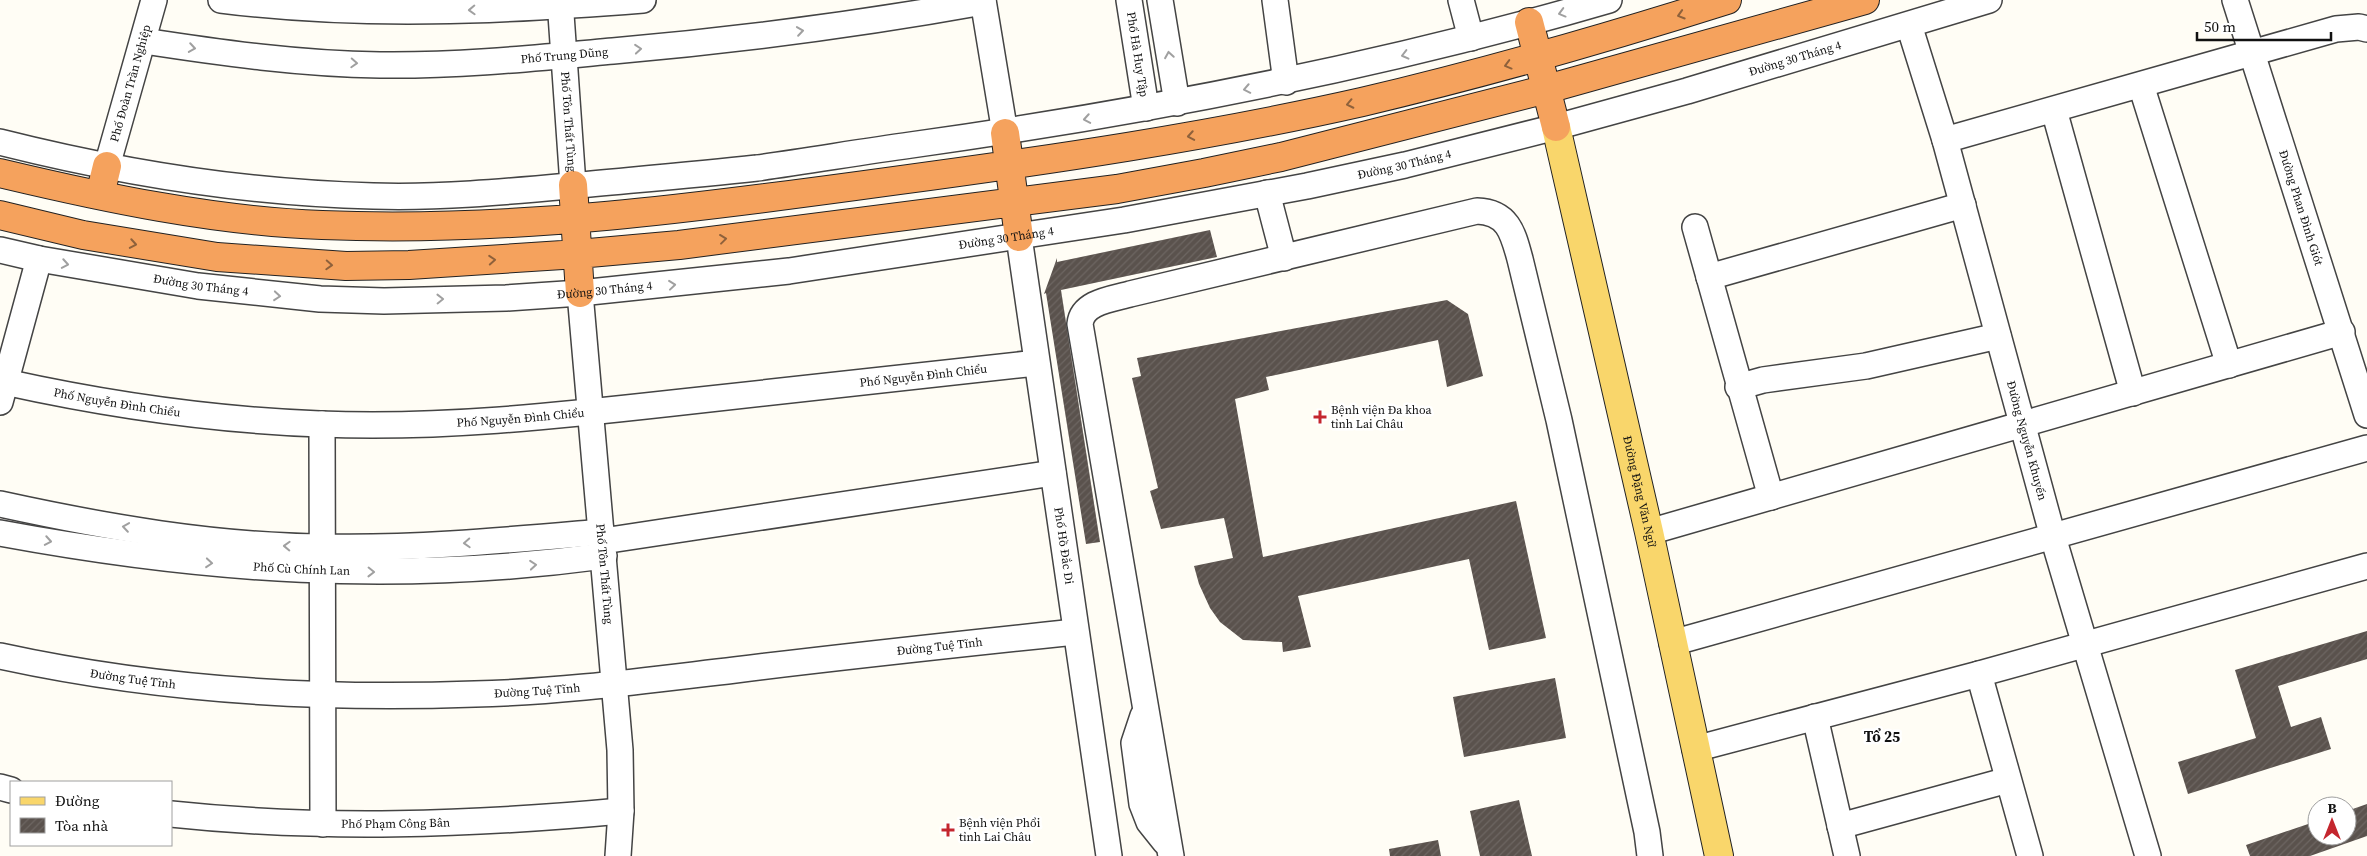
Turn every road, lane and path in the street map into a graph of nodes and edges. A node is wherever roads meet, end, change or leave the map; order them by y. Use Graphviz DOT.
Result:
graph roads {
  1 [pos="154,0"];
  2 [pos="220,0"];
  3 [pos="642,0"];
  4 [pos="1129,0"];
  5 [pos="1160,0"];
  6 [pos="1274,0"];
  7 [pos="1461,0"];
  8 [pos="1727,0"];
  9 [pos="1865,0"];
  10 [pos="1989,0"];
  11 [pos="2235,0"];
  12 [pos="983,1"];
  13 [pos="1602,1"];
  14 [pos="561,3"];
  15 [pos="1526,11"];
  16 [pos="1909,25"];
  17 [pos="2367,29"];
  18 [pos="1471,38"];
  19 [pos="144,40"];
  20 [pos="2250,53"];
  21 [pos="564,56"];
  22 [pos="1538,56"];
  23 [pos="1286,82"];
  24 [pos="2141,85"];
  25 [pos="1547,89"];
  26 [pos="1177,103"];
  27 [pos="1146,108"];
  28 [pos="2054,110"];
  29 [pos="1556,127"];
  30 [pos="1004,133"];
  31 [pos="1945,140"];
  32 [pos="0,142"];
  33 [pos="107,166"];
  34 [pos="1010,166"];
  35 [pos="0,173"];
  36 [pos="573,185"];
  37 [pos="1267,193"];
  38 [pos="100,195"];
  39 [pos="1015,202"];
  40 [pos="1963,205"];
  41 [pos="0,216"];
  42 [pos="576,218"];
  43 [pos="1695,227"];
  44 [pos="1019,237"];
  45 [pos="0,250"];
  46 [pos="578,254"];
  47 [pos="1284,258"];
  48 [pos="39,260"];
  49 [pos="1709,277"];
  50 [pos="580,294"];
  51 [pos="2342,332"];
  52 [pos="1998,336"];
  53 [pos="1036,364"];
  54 [pos="2229,365"];
  55 [pos="1738,386"];
  56 [pos="3,392"];
  57 [pos="2133,393"];
  58 [pos="590,412"];
  59 [pos="2367,415"];
  60 [pos="322,424"];
  61 [pos="2021,424"];
  62 [pos="2367,448"];
  63 [pos="1053,473"];
  64 [pos="1771,497"];
  65 [pos="0,504"];
  66 [pos="1649,532"];
  67 [pos="0,533"];
  68 [pos="2053,537"];
  69 [pos="603,543"];
  70 [pos="321,559"];
  71 [pos="2367,566"];
  72 [pos="1075,632"];
  73 [pos="1672,643"];
  74 [pos="2084,645"];
  75 [pos="0,656"];
  76 [pos="1979,674"];
  77 [pos="615,684"];
  78 [pos="322,696"];
  79 [pos="1815,717"];
  80 [pos="1695,749"];
  81 [pos="2008,780"];
  82 [pos="621,811"];
  83 [pos="172,814"];
  84 [pos="323,824"];
  85 [pos="1840,826"];
  86 [pos="1171,852"];
  87 [pos="618,856"];
  88 [pos="1108,856"];
  89 [pos="1650,856"];
  90 [pos="1719,856"];
  91 [pos="1847,856"];
  92 [pos="2030,856"];
  93 [pos="2148,856"];
  1 -- 19 [label="street, Phố Đoàn Trần Nghiệp"];
  14 -- 2 [label="street, one-way"];
  3 -- 14 [label="street"];
  4 -- 27 [label="street, Phố Hà Huy Tập"];
  26 -- 5 [label="street, one-way"];
  6 -- 23 [label="street"];
  7 -- 18 [label="street"];
  8 -- 22 [label="highway, one-way"];
  9 -- 25 [label="highway"];
  10 -- 16 [label="street, Đường 30 Tháng 4"];
  11 -- 20 [label="street, Đường Phan Đình Giót"];
  21 -- 12 [label="street, Phố Trung Dũng, one-way"];
  12 -- 30 [label="street"];
  13 -- 15 [label="street, one-way"];
  14 -- 21 [label="street, Phố Tôn Thất Tùng"];
  15 -- 18 [label="street"];
  15 -- 22 [label="highway"];
  16 -- 29 [label="street, Đường 30 Tháng 4"];
  16 -- 31 [label="street, Đường Nguyễn Khuyến"];
  17 -- 20 [label="street"];
  18 -- 23 [label="street, one-way"];
  19 -- 21 [label="street, Phố Trung Dũng, one-way"];
  19 -- 33 [label="street, Phố Đoàn Trần Nghiệp"];
  20 -- 24 [label="street"];
  20 -- 51 [label="street, Đường Phan Đình Giót"];
  21 -- 36 [label="street, Phố Tôn Thất Tùng"];
  22 -- 25 [label="highway"];
  22 -- 34 [label="highway, one-way"];
  23 -- 26 [label="street, one-way"];
  24 -- 28 [label="street"];
  24 -- 54 [label="street"];
  25 -- 29 [label="highway"];
  25 -- 39 [label="highway"];
  26 -- 27 [label="street"];
  27 -- 30 [label="street, one-way"];
  28 -- 31 [label="street"];
  28 -- 57 [label="street"];
  29 -- 37 [label="street, Đường 30 Tháng 4"];
  29 -- 66 [label="main road, Đường Đặng Văn Ngữ"];
  30 -- 34 [label="highway"];
  30 -- 36 [label="street"];
  31 -- 40 [label="street, Đường Nguyễn Khuyến"];
  32 -- 33 [label="street"];
  33 -- 36 [label="street"];
  33 -- 38 [label="highway"];
  34 -- 39 [label="highway"];
  34 -- 42 [label="highway"];
  35 -- 38 [label="highway"];
  36 -- 42 [label="highway"];
  37 -- 44 [label="street, Đường 30 Tháng 4"];
  37 -- 47 [label="street"];
  38 -- 42 [label="highway"];
  39 -- 44 [label="highway"];
  46 -- 39 [label="highway, one-way"];
  40 -- 49 [label="street"];
  40 -- 52 [label="street, Đường Nguyễn Khuyến"];
  41 -- 46 [label="highway, one-way"];
  42 -- 46 [label="highway"];
  43 -- 49 [label="street"];
  50 -- 44 [label="street, Đường 30 Tháng 4, one-way"];
  44 -- 53 [label="street, Phố Hồ Đắc Di"];
  45 -- 48 [label="street, Đường 30 Tháng 4"];
  46 -- 50 [label="highway"];
  47 -- 86 [label="street"];
  47 -- 89 [label="street"];
  48 -- 50 [label="street, Đường 30 Tháng 4, one-way"];
  48 -- 56 [label="street"];
  49 -- 55 [label="street"];
  50 -- 58 [label="street, Phố Tôn Thất Tùng"];
  51 -- 54 [label="street"];
  51 -- 59 [label="street, Đường Phan Đình Giót"];
  52 -- 55 [label="street"];
  52 -- 61 [label="street, Đường Nguyễn Khuyến"];
  53 -- 58 [label="street, Phố Nguyễn Đình Chiểu"];
  53 -- 63 [label="street, Phố Hồ Đắc Di"];
  54 -- 57 [label="street"];
  55 -- 64 [label="street"];
  56 -- 60 [label="street, Phố Nguyễn Đình Chiểu"];
  57 -- 61 [label="street"];
  58 -- 60 [label="street, Phố Nguyễn Đình Chiểu"];
  58 -- 69 [label="street, Phố Tôn Thất Tùng"];
  60 -- 70 [label="street"];
  61 -- 64 [label="street"];
  61 -- 68 [label="street, Đường Nguyễn Khuyến"];
  62 -- 68 [label="street"];
  63 -- 69 [label="street, Phố Cù Chính Lan"];
  63 -- 72 [label="street, Phố Hồ Đắc Di"];
  64 -- 66 [label="street"];
  70 -- 65 [label="street, Phố Cù Chính Lan, one-way"];
  66 -- 73 [label="main road, Đường Đặng Văn Ngữ"];
  67 -- 70 [label="street, Phố Cù Chính Lan, one-way"];
  68 -- 73 [label="street"];
  68 -- 74 [label="street, Đường Nguyễn Khuyến"];
  69 -- 70 [label="street, Phố Cù Chính Lan"];
  69 -- 77 [label="street, Phố Tôn Thất Tùng"];
  70 -- 78 [label="street"];
  71 -- 74 [label="street"];
  72 -- 77 [label="street, Đường Tuệ Tĩnh"];
  72 -- 88 [label="street, Phố Hồ Đắc Di"];
  73 -- 80 [label="main road, Đường Đặng Văn Ngữ"];
  74 -- 76 [label="street"];
  74 -- 93 [label="street, Đường Nguyễn Khuyến"];
  75 -- 78 [label="street, Đường Tuệ Tĩnh"];
  76 -- 79 [label="street"];
  76 -- 81 [label="street"];
  77 -- 78 [label="street, Đường Tuệ Tĩnh"];
  77 -- 82 [label="street, Phố Tôn Thất Tùng"];
  78 -- 84 [label="street"];
  79 -- 80 [label="street"];
  79 -- 85 [label="street"];
  80 -- 90 [label="main road, Đường Đặng Văn Ngữ"];
  81 -- 85 [label="street"];
  81 -- 92 [label="street"];
  82 -- 84 [label="street, Phố Phạm Công Bân"];
  82 -- 87 [label="street, Phố Tôn Thất Tùng"];
  83 -- 84 [label="street, Phố Phạm Công Bân"];
  85 -- 91 [label="street"];
}
